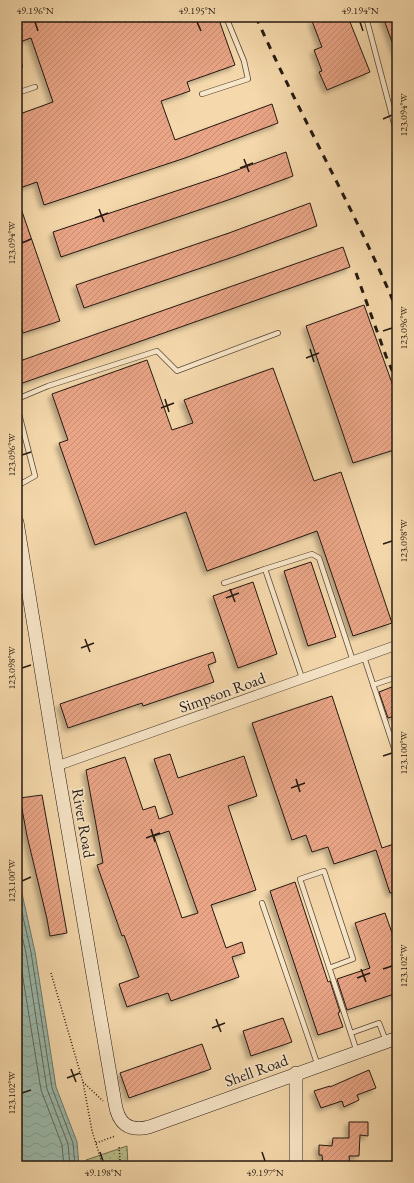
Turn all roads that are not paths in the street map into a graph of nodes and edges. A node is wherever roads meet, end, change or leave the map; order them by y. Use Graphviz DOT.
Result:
graph roads {
  1 [pos="226,17"];
  2 [pos="366,17"];
  3 [pos="35,87"];
  4 [pos="17,93"];
  5 [pos="202,94"];
  6 [pos="396,131"];
  7 [pos="278,333"];
  8 [pos="17,399"];
  9 [pos="17,406"];
  10 [pos="17,486"];
  11 [pos="17,522"];
  12 [pos="265,569"];
  13 [pos="224,583"];
  14 [pos="397,645"];
  15 [pos="364,657"];
  16 [pos="353,661"];
  17 [pos="397,677"];
  18 [pos="302,678"];
  19 [pos="373,685"];
  20 [pos="397,732"];
  21 [pos="390,735"];
  22 [pos="397,757"];
  23 [pos="57,766"];
  24 [pos="262,903"];
  25 [pos="329,968"];
  26 [pos="351,1033"];
  27 [pos="392,1040"];
  28 [pos="357,1052"];
  29 [pos="318,1066"];
  30 [pos="296,1073"];
  31 [pos="127,1126"];
  32 [pos="296,1166"];
  1 -- 5 [label="lane"];
  2 -- 6 [label="lane"];
  3 -- 4 [label="lane"];
  7 -- 8 [label="lane"];
  9 -- 10 [label="lane"];
  11 -- 23 [label="street, River Road"];
  12 -- 13 [label="lane"];
  12 -- 16 [label="lane"];
  12 -- 18 [label="lane"];
  14 -- 15 [label="street, Simpson Road"];
  15 -- 16 [label="street, Simpson Road"];
  15 -- 19 [label="lane"];
  16 -- 18 [label="street, Simpson Road"];
  17 -- 19 [label="lane"];
  18 -- 23 [label="street, Simpson Road"];
  19 -- 21 [label="lane"];
  20 -- 21 [label="lane"];
  21 -- 22 [label="lane"];
  23 -- 31 [label="street, River Road"];
  24 -- 29 [label="lane"];
  25 -- 25 [label="lane"];
  25 -- 26 [label="lane"];
  26 -- 27 [label="lane"];
  26 -- 28 [label="lane"];
  27 -- 28 [label="street, Shell Road"];
  28 -- 29 [label="street, Shell Road"];
  29 -- 30 [label="street, Shell Road"];
  30 -- 31 [label="street, Shell Road"];
  30 -- 32 [label="street"];
}
